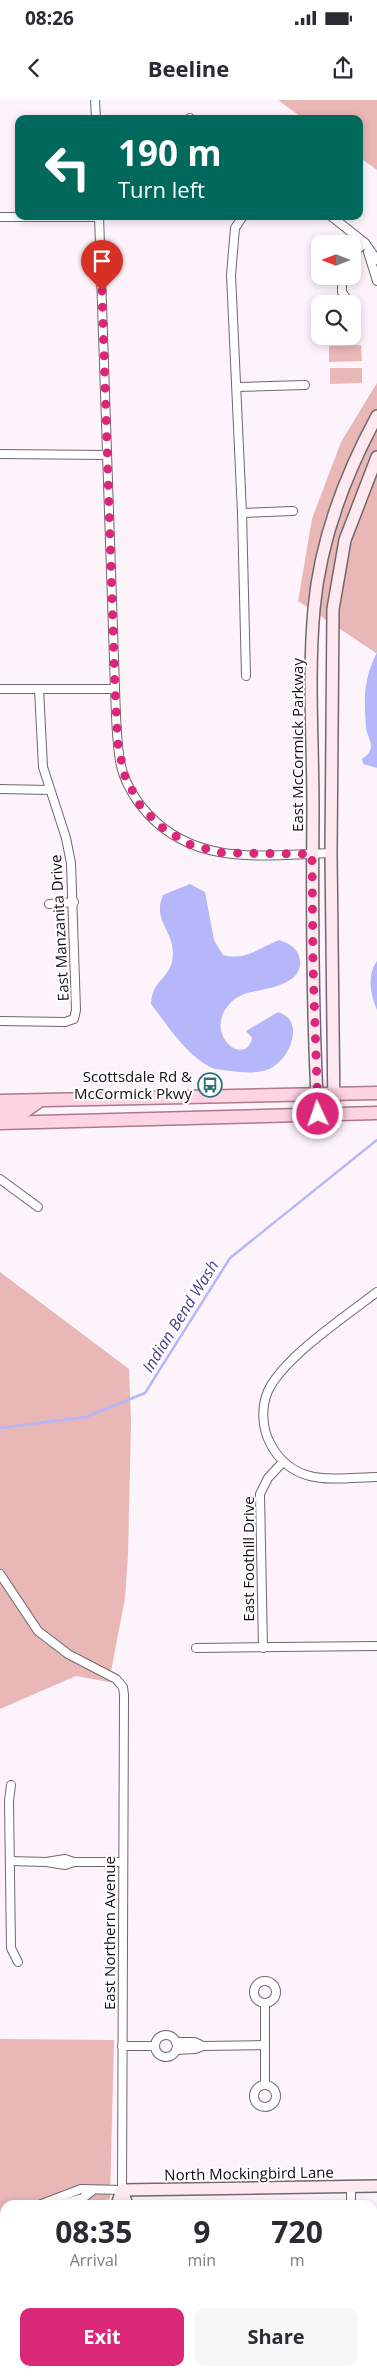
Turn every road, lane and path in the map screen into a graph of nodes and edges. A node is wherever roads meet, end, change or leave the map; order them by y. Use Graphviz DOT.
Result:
graph roads {
  1 [pos="95,100"];
  2 [pos="96,115"];
  3 [pos="0,217"];
  4 [pos="15,217"];
  5 [pos="99,220"];
  6 [pos="240,220"];
  7 [pos="336,220"];
  8 [pos="365,243"];
  9 [pos="361,246"];
  10 [pos="377,260"];
  11 [pos="377,281"];
  12 [pos="305,385"];
  13 [pos="237,387"];
  14 [pos="377,416"];
  15 [pos="0,454"];
  16 [pos="107,455"];
  17 [pos="377,456"];
  18 [pos="293,511"];
  19 [pos="242,513"];
  20 [pos="329,534"];
  21 [pos="345,540"];
  22 [pos="246,676"];
  23 [pos="0,689"];
  24 [pos="39,689"];
  25 [pos="115,689"];
  26 [pos="0,789"];
  27 [pos="49,790"];
  28 [pos="331,853"];
  29 [pos="312,854"];
  30 [pos="74,902"];
  31 [pos="49,904"];
  32 [pos="0,1021"];
  33 [pos="377,1093"];
  34 [pos="317,1094"];
  35 [pos="334,1094"];
  36 [pos="0,1102"];
  37 [pos="38,1102"];
  38 [pos="0,1111"];
  39 [pos="377,1113"];
  40 [pos="318,1114"];
  41 [pos="337,1114"];
  42 [pos="0,1123"];
  43 [pos="0,1179"];
  44 [pos="38,1207"];
  45 [pos="377,1292"];
  46 [pos="282,1462"];
  47 [pos="377,1477"];
  48 [pos="0,1574"];
  49 [pos="377,1646"];
  50 [pos="196,1648"];
  51 [pos="263,1648"];
  52 [pos="11,1785"];
  53 [pos="10,1861"];
  54 [pos="122,1862"];
  55 [pos="18,1962"];
  56 [pos="265,2002"];
  57 [pos="265,2045"];
  58 [pos="122,2046"];
  59 [pos="155,2046"];
  60 [pos="176,2046"];
  61 [pos="265,2085"];
  62 [pos="350,2186"];
  63 [pos="377,2186"];
  64 [pos="92,2190"];
  65 [pos="122,2190"];
  66 [pos="53,2200"];
  67 [pos="76,2200"];
  68 [pos="119,2200"];
  69 [pos="126,2200"];
  70 [pos="350,2200"];
  1 -- 2 [label="street"];
  3 -- 4 [label="street"];
  5 -- 16 [label="street"];
  6 -- 13 [label="street"];
  7 -- 8 [label="street"];
  8 -- 9 [label="street"];
  8 -- 10 [label="street"];
  8 -- 11 [label="street"];
  12 -- 13 [label="street"];
  13 -- 19 [label="street"];
  14 -- 20 [label="main road, East McCormick Parkway"];
  15 -- 16 [label="street"];
  16 -- 25 [label="street"];
  17 -- 21 [label="main road"];
  18 -- 19 [label="street"];
  19 -- 22 [label="street"];
  20 -- 21 [label="main road"];
  20 -- 29 [label="main road, East McCormick Parkway"];
  21 -- 28 [label="main road"];
  23 -- 24 [label="street"];
  24 -- 25 [label="street"];
  24 -- 27 [label="street, East Manzanita Drive"];
  25 -- 29 [label="street"];
  26 -- 27 [label="street"];
  27 -- 30 [label="street, East Manzanita Drive"];
  28 -- 29 [label="street"];
  28 -- 35 [label="main road"];
  29 -- 34 [label="main road, East McCormick Parkway"];
  30 -- 31 [label="street"];
  30 -- 32 [label="street, East Manzanita Drive"];
  33 -- 35 [label="main road"];
  34 -- 35 [label="main road"];
  34 -- 37 [label="main road"];
  34 -- 40 [label="main road, East McCormick Parkway"];
  35 -- 41 [label="main road"];
  36 -- 37 [label="main road"];
  37 -- 38 [label="main road"];
  39 -- 41 [label="main road"];
  40 -- 41 [label="main road"];
  40 -- 42 [label="main road"];
  43 -- 44 [label="street"];
  45 -- 46 [label="street"];
  46 -- 47 [label="street"];
  46 -- 51 [label="street, East Foothill Drive"];
  48 -- 54 [label="street, East Northern Avenue"];
  49 -- 51 [label="street"];
  50 -- 51 [label="street"];
  52 -- 53 [label="street"];
  53 -- 54 [label="street"];
  53 -- 55 [label="street"];
  54 -- 58 [label="street, East Northern Avenue"];
  56 -- 57 [label="street"];
  57 -- 60 [label="street"];
  57 -- 61 [label="street"];
  58 -- 59 [label="street"];
  58 -- 65 [label="street, East Northern Avenue"];
  59 -- 60 [label="street"];
  59 -- 60 [label="street"];
  62 -- 63 [label="main road, North Mockingbird Lane"];
  62 -- 65 [label="main road, North Mockingbird Lane"];
  62 -- 70 [label="street"];
  64 -- 65 [label="street"];
  64 -- 66 [label="street"];
  64 -- 67 [label="street"];
  65 -- 68 [label="main road"];
  65 -- 69 [label="main road"];
}
